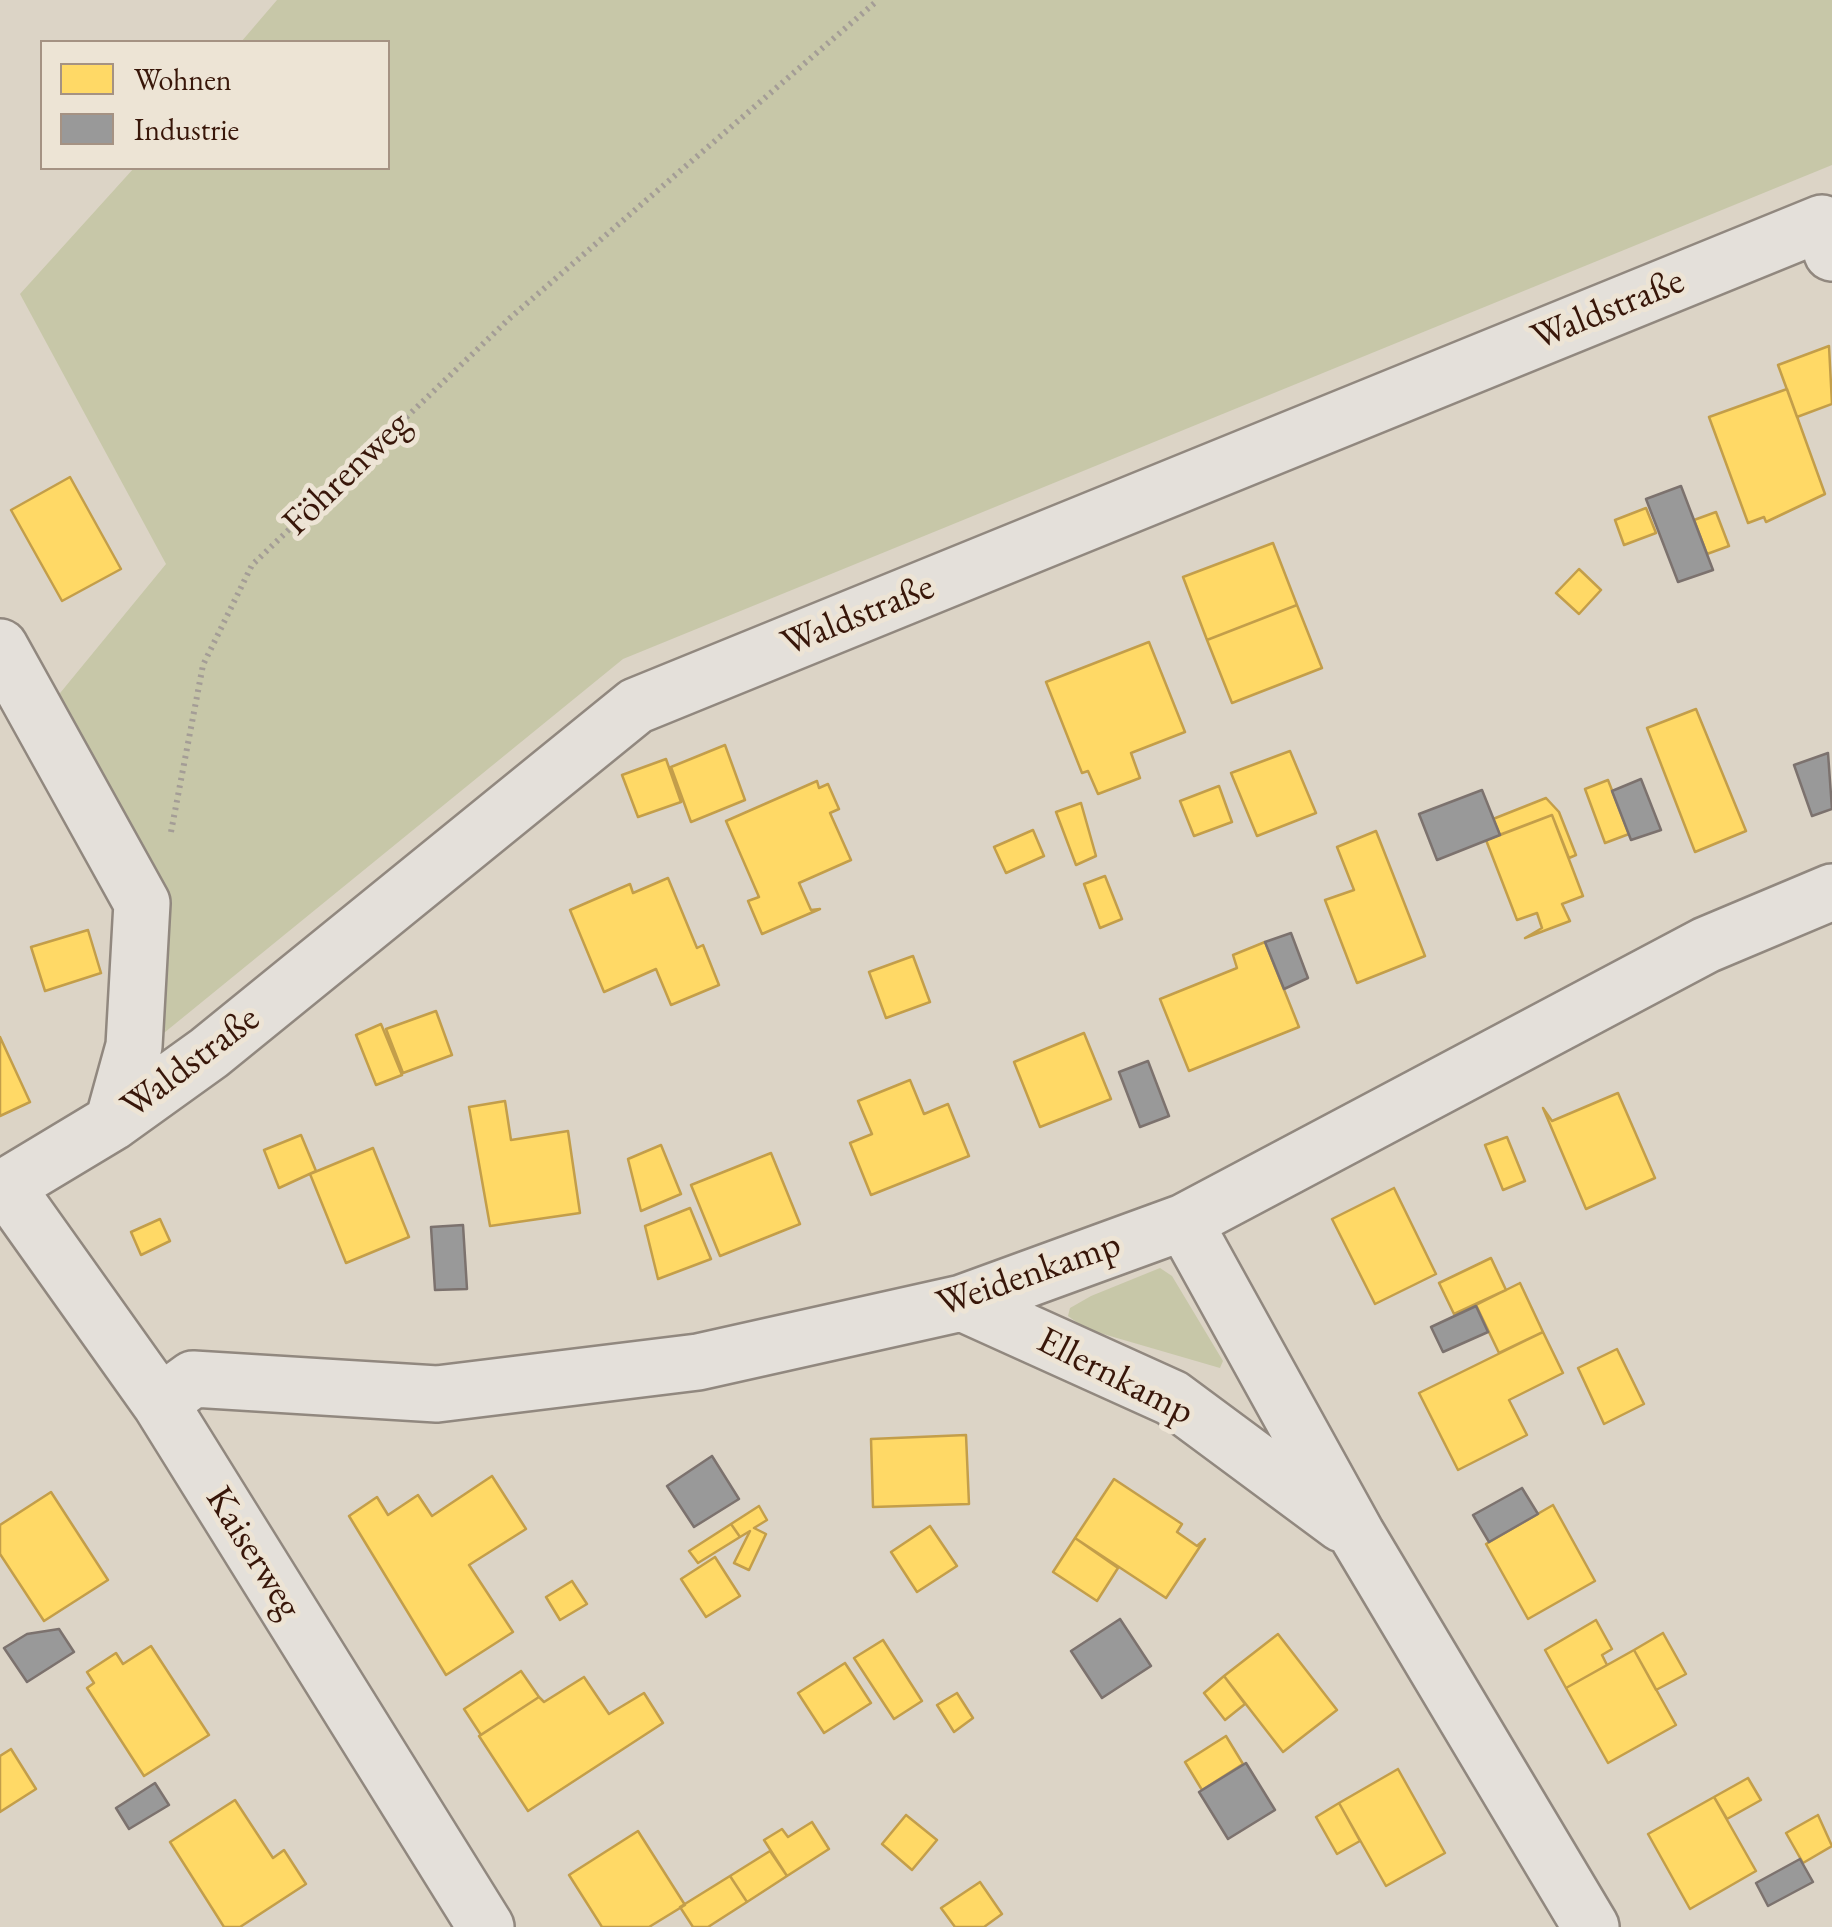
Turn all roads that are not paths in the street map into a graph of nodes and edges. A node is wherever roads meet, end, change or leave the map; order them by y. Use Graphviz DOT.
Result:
graph roads {
  1 [pos="1827,238"];
  2 [pos="0,647"];
  3 [pos="1832,892"];
  4 [pos="113,1122"];
  5 [pos="3,1189"];
  6 [pos="1184,1222"];
  7 [pos="962,1303"];
  8 [pos="160,1404"];
  9 [pos="1357,1535"];
  10 [pos="486,1927"];
  11 [pos="1591,1927"];
  1 -- 4 [label="street, Waldstraße"];
  2 -- 4 [label="street"];
  3 -- 6 [label="street, Weidenkamp"];
  4 -- 5 [label="street, Waldstraße"];
  5 -- 8 [label="street, Kaiserweg"];
  6 -- 7 [label="street, Weidenkamp"];
  6 -- 9 [label="street, Ellernkamp"];
  7 -- 8 [label="street, Weidenkamp"];
  7 -- 9 [label="street, Ellernkamp"];
  8 -- 10 [label="street, Kaiserweg"];
  9 -- 11 [label="street, Ellernkamp"];
}
